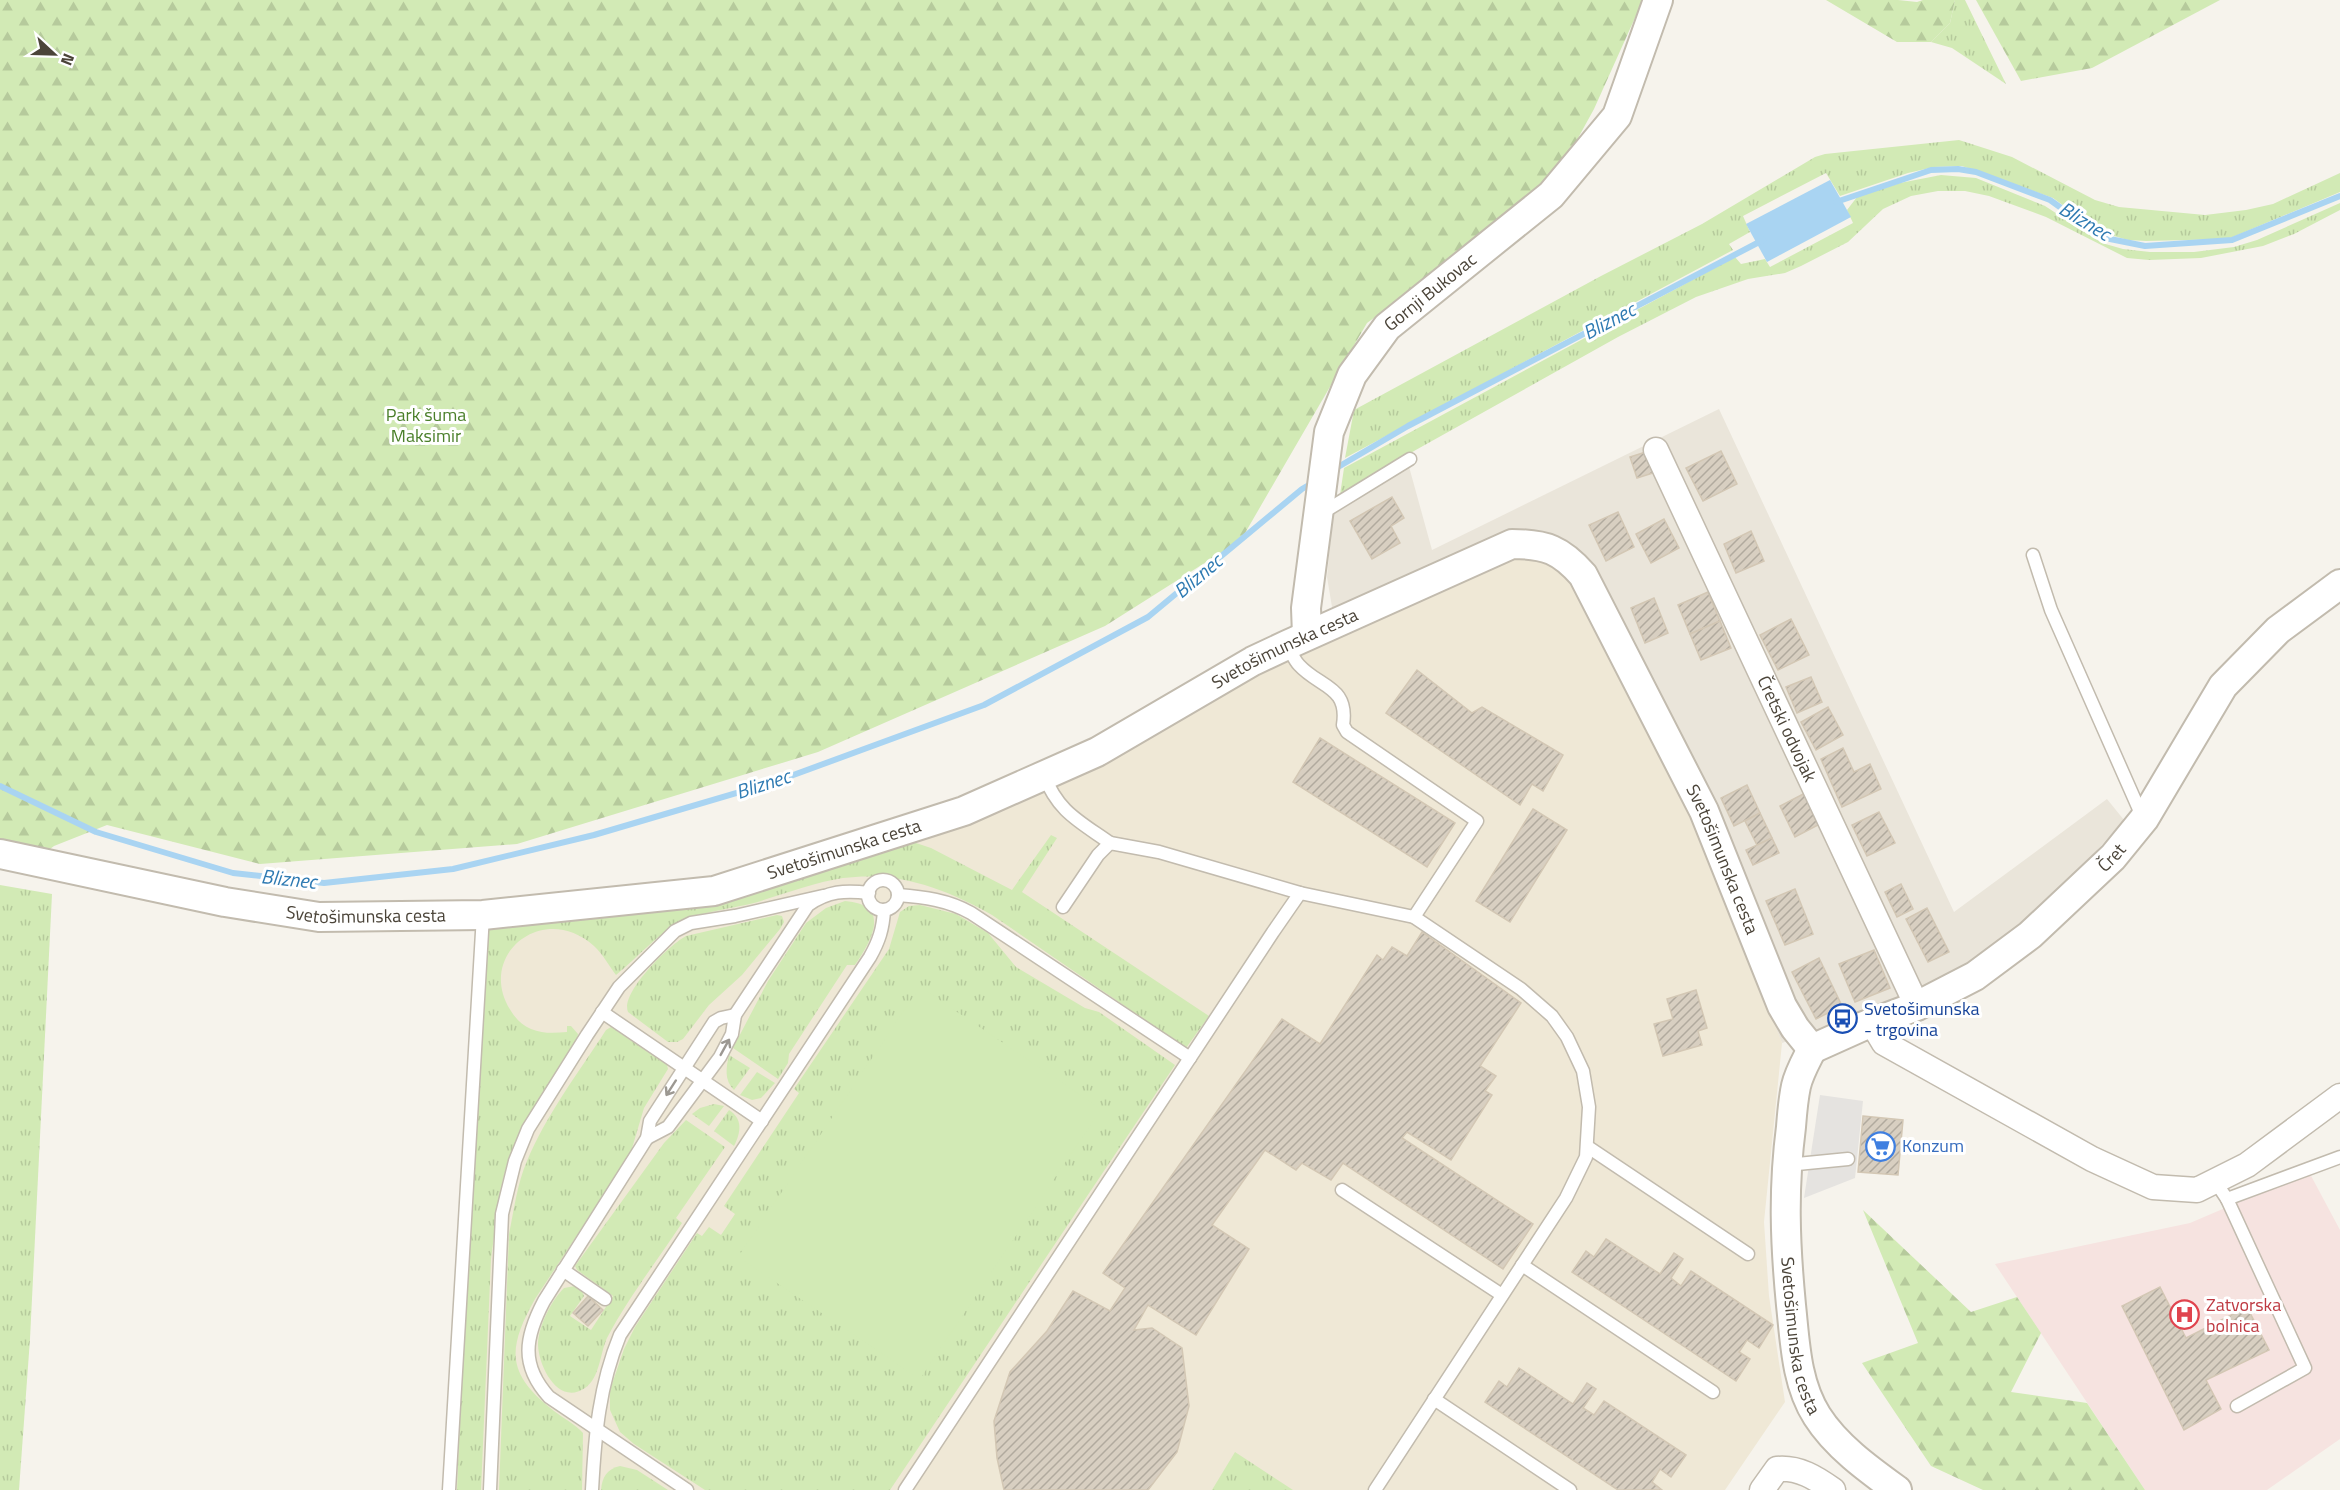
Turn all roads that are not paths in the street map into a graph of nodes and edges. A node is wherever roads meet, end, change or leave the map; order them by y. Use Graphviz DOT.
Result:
graph roads {
  1 [pos="1658,0"];
  2 [pos="1656,450"];
  3 [pos="1410,459"];
  4 [pos="1320,507"];
  5 [pos="2032,555"];
  6 [pos="2340,584"];
  7 [pos="1297,640"];
  8 [pos="1044,775"];
  9 [pos="2144,819"];
  10 [pos="1110,843"];
  11 [pos="0,854"];
  12 [pos="868,893"];
  13 [pos="1300,893"];
  14 [pos="898,895"];
  15 [pos="823,896"];
  16 [pos="1063,907"];
  17 [pos="884,910"];
  18 [pos="483,915"];
  19 [pos="1414,917"];
  20 [pos="1917,1006"];
  21 [pos="602,1012"];
  22 [pos="735,1015"];
  23 [pos="1872,1023"];
  24 [pos="1812,1049"];
  25 [pos="1190,1058"];
  26 [pos="684,1068"];
  27 [pos="702,1080"];
  28 [pos="2340,1096"];
  29 [pos="762,1121"];
  30 [pos="647,1138"];
  31 [pos="1588,1147"];
  32 [pos="2340,1157"];
  33 [pos="1848,1159"];
  34 [pos="1786,1165"];
  35 [pos="1342,1190"];
  36 [pos="2222,1190"];
  37 [pos="1748,1254"];
  38 [pos="1522,1265"];
  39 [pos="563,1270"];
  40 [pos="1503,1295"];
  41 [pos="605,1299"];
  42 [pos="1713,1392"];
  43 [pos="1434,1399"];
  44 [pos="2237,1406"];
  45 [pos="596,1430"];
  46 [pos="449,1490"];
  47 [pos="490,1490"];
  48 [pos="592,1490"];
  49 [pos="687,1490"];
  50 [pos="905,1490"];
  51 [pos="1375,1490"];
  52 [pos="1570,1490"];
  53 [pos="1762,1490"];
  54 [pos="1833,1490"];
  55 [pos="1897,1490"];
  1 -- 4 [label="street, Gornji Bukovac"];
  2 -- 20 [label="street, Čretski odvojak"];
  3 -- 4 [label="lane"];
  4 -- 7 [label="street, Gornji Bukovac"];
  5 -- 9 [label="lane"];
  6 -- 9 [label="street, Čret"];
  7 -- 8 [label="street, Svetošimunska cesta"];
  7 -- 19 [label="lane"];
  7 -- 24 [label="street, Svetošimunska cesta"];
  8 -- 10 [label="lane"];
  8 -- 18 [label="street, Svetošimunska cesta"];
  9 -- 20 [label="street, Čret"];
  10 -- 13 [label="lane"];
  10 -- 16 [label="lane"];
  11 -- 18 [label="street, Svetošimunska cesta"];
  12 -- 14 [label="lane"];
  12 -- 15 [label="lane"];
  12 -- 17 [label="lane"];
  13 -- 19 [label="lane"];
  13 -- 25 [label="lane"];
  14 -- 17 [label="lane"];
  14 -- 25 [label="lane"];
  15 -- 21 [label="lane"];
  15 -- 22 [label="lane"];
  17 -- 29 [label="lane"];
  18 -- 46 [label="lane"];
  19 -- 31 [label="lane"];
  20 -- 23 [label="street, Čret"];
  21 -- 26 [label="lane"];
  21 -- 47 [label="lane"];
  22 -- 26 [label="lane"];
  27 -- 22 [label="lane, one-way"];
  23 -- 24 [label="street, Čret"];
  23 -- 36 [label="street"];
  24 -- 34 [label="street, Svetošimunska cesta"];
  25 -- 50 [label="lane"];
  26 -- 27 [label="lane"];
  26 -- 30 [label="lane, one-way"];
  27 -- 29 [label="lane"];
  27 -- 30 [label="lane"];
  28 -- 36 [label="street"];
  29 -- 45 [label="lane"];
  30 -- 39 [label="lane"];
  31 -- 37 [label="lane"];
  31 -- 38 [label="lane"];
  32 -- 36 [label="lane"];
  33 -- 34 [label="lane"];
  34 -- 55 [label="street, Svetošimunska cesta"];
  35 -- 40 [label="lane"];
  36 -- 44 [label="lane"];
  38 -- 40 [label="lane"];
  38 -- 42 [label="lane"];
  39 -- 41 [label="lane"];
  39 -- 45 [label="lane"];
  40 -- 43 [label="lane"];
  43 -- 51 [label="lane"];
  43 -- 52 [label="lane"];
  45 -- 48 [label="lane"];
  45 -- 49 [label="lane"];
  53 -- 54 [label="street"];
}
